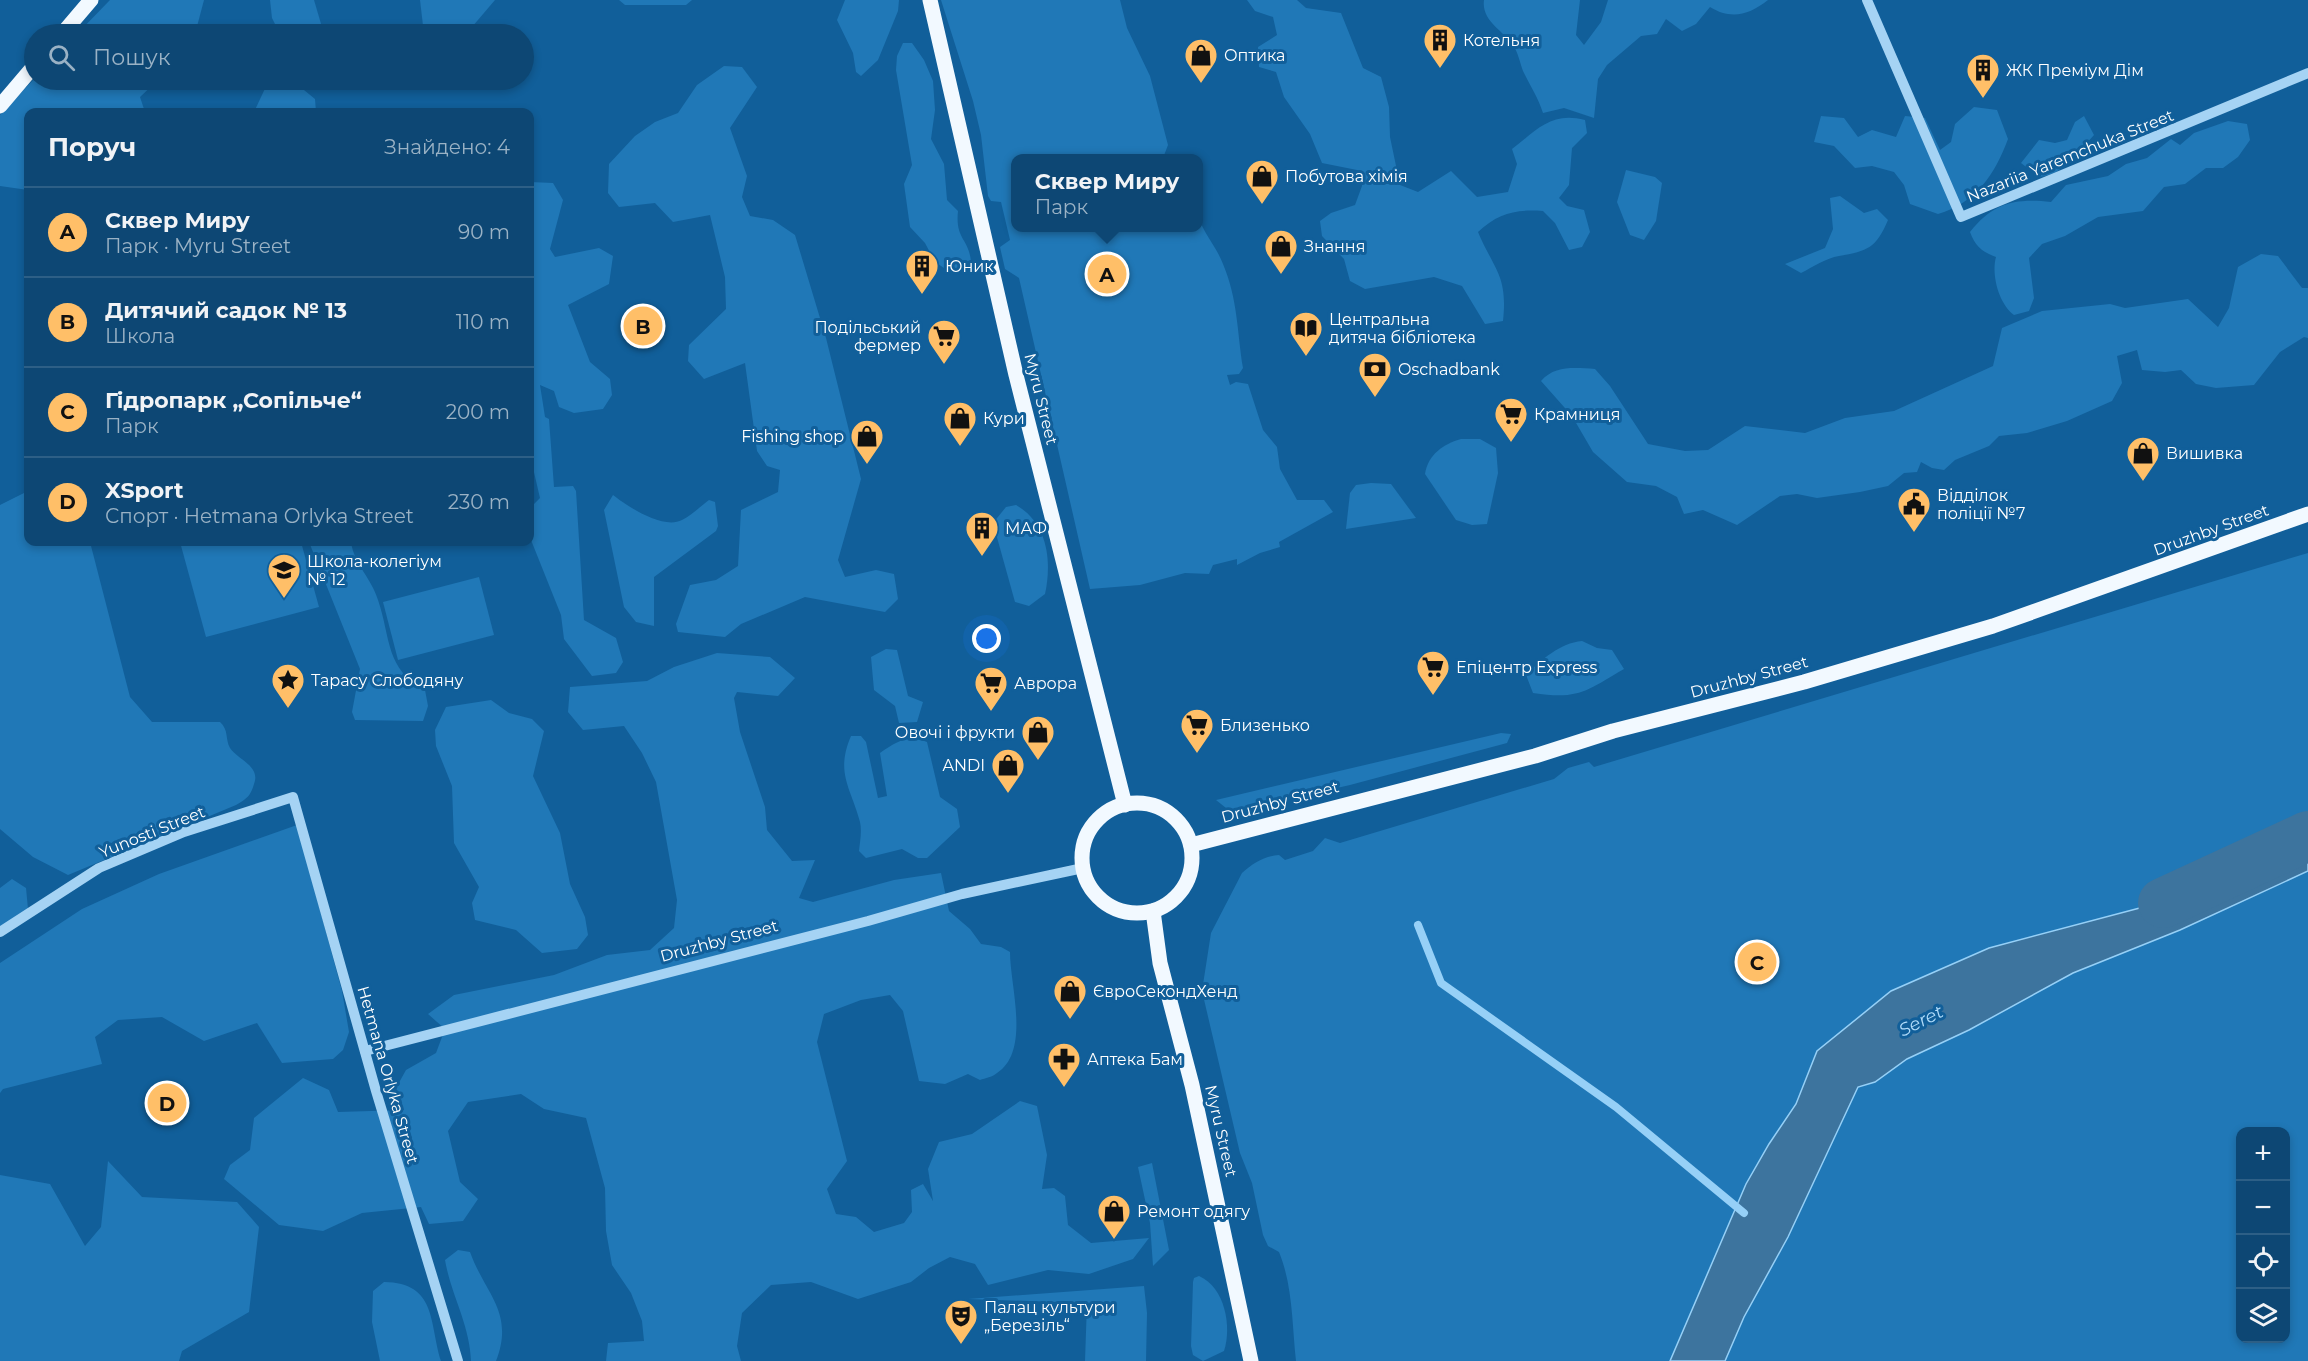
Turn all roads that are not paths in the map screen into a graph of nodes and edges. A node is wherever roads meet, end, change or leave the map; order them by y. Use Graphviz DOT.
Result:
graph roads {
  1 [pos="91,0"];
  2 [pos="930,0"];
  3 [pos="1867,0"];
  4 [pos="71,24"];
  5 [pos="2308,73"];
  6 [pos="24,77"];
  7 [pos="0,105"];
  8 [pos="2308,514"];
  9 [pos="293,797"];
  10 [pos="1125,805"];
  11 [pos="1191,845"];
  12 [pos="1083,868"];
  13 [pos="1153,911"];
  14 [pos="0,932"];
  15 [pos="364,1051"];
  16 [pos="458,1361"];
  17 [pos="1251,1361"];
  1 -- 4 [label="main road"];
  2 -- 10 [label="main road, Myru Street"];
  3 -- 5 [label="street, Nazariia Yaremchuka Street"];
  6 -- 7 [label="main road"];
  8 -- 11 [label="main road, Druzhby Street"];
  9 -- 14 [label="street, Yunosti Street"];
  9 -- 15 [label="street, Hetmana Orlyka Street"];
  10 -- 11 [label="main road"];
  10 -- 12 [label="main road"];
  11 -- 13 [label="main road"];
  12 -- 13 [label="main road"];
  12 -- 15 [label="street, Druzhby Street"];
  13 -- 17 [label="main road, Myru Street"];
  15 -- 16 [label="street, Hetmana Orlyka Street"];
}
